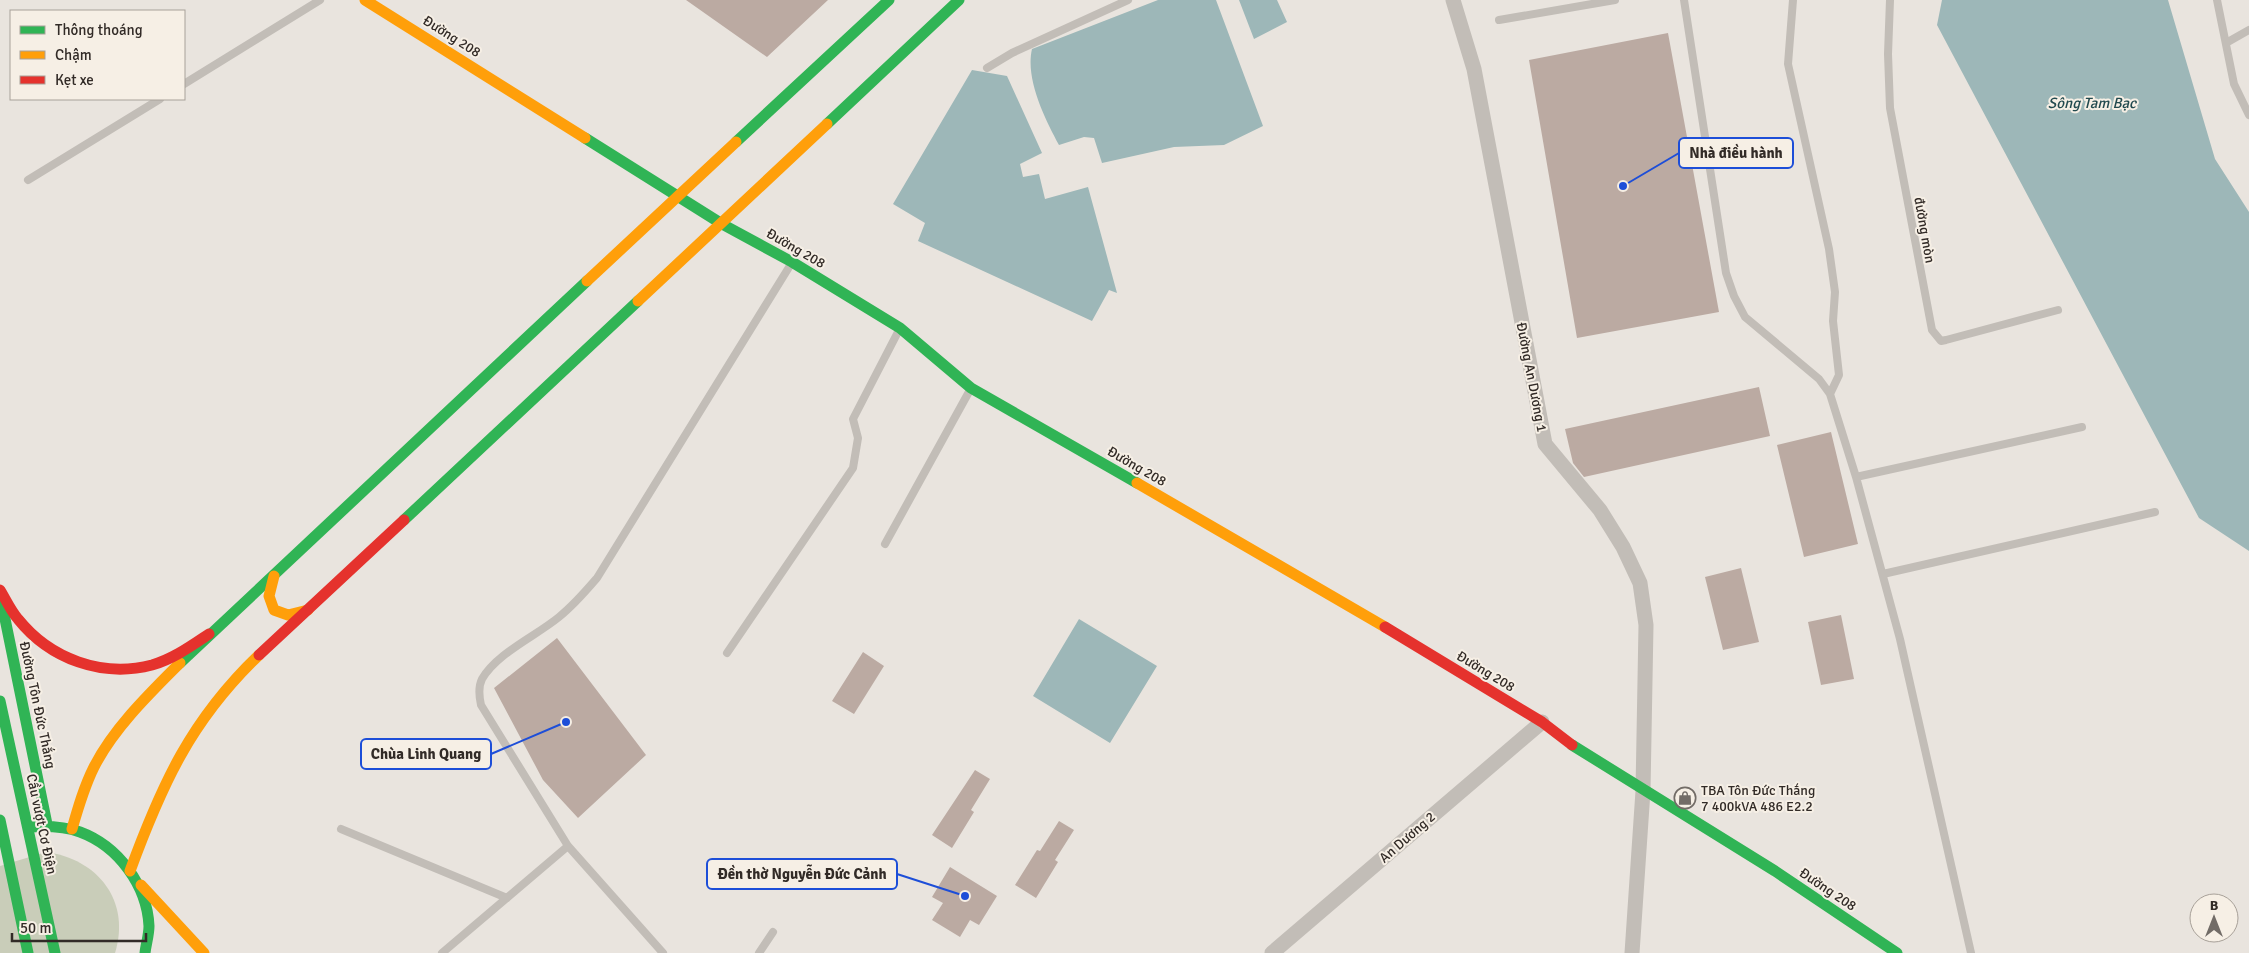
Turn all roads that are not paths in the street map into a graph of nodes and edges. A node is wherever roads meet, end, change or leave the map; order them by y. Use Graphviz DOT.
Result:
graph roads {
  1 [pos="320,0"];
  2 [pos="365,0"];
  3 [pos="889,0"];
  4 [pos="959,0"];
  5 [pos="1128,0"];
  6 [pos="1453,0"];
  7 [pos="1615,0"];
  8 [pos="1684,0"];
  9 [pos="1794,0"];
  10 [pos="1890,0"];
  11 [pos="2217,0"];
  12 [pos="1588,2"];
  13 [pos="1499,20"];
  14 [pos="2249,30"];
  15 [pos="2226,43"];
  16 [pos="987,68"];
  17 [pos="185,83"];
  18 [pos="158,100"];
  19 [pos="2249,115"];
  20 [pos="28,180"];
  21 [pos="678,195"];
  22 [pos="722,224"];
  23 [pos="792,262"];
  24 [pos="2058,310"];
  25 [pos="900,328"];
  26 [pos="971,388"];
  27 [pos="1830,394"];
  28 [pos="2082,427"];
  29 [pos="1856,477"];
  30 [pos="2155,512"];
  31 [pos="885,544"];
  32 [pos="1883,574"];
  33 [pos="274,576"];
  34 [pos="0,591"];
  35 [pos="308,610"];
  36 [pos="209,634"];
  37 [pos="727,653"];
  38 [pos="0,701"];
  39 [pos="1542,722"];
  40 [pos="1643,791"];
  41 [pos="0,820"];
  42 [pos="47,824"];
  43 [pos="72,829"];
  44 [pos="342,829"];
  45 [pos="0,835"];
  46 [pos="568,846"];
  47 [pos="130,871"];
  48 [pos="141,885"];
  49 [pos="507,898"];
  50 [pos="773,932"];
  51 [pos="28,953"];
  52 [pos="55,953"];
  53 [pos="146,953"];
  54 [pos="204,953"];
  55 [pos="442,953"];
  56 [pos="663,953"];
  57 [pos="759,953"];
  58 [pos="1272,953"];
  59 [pos="1632,953"];
  60 [pos="1897,953"];
  61 [pos="1971,953"];
  1 -- 17 [label="lane"];
  2 -- 21 [label="main road, Đường 208"];
  3 -- 21 [label="main road"];
  4 -- 22 [label="main road"];
  5 -- 16 [label="lane"];
  6 -- 40 [label="street, Đường An Dương 1"];
  7 -- 12 [label="lane"];
  8 -- 27 [label="lane"];
  9 -- 27 [label="lane"];
  10 -- 24 [label="lane, đường mòn"];
  11 -- 15 [label="lane"];
  12 -- 13 [label="lane"];
  14 -- 15 [label="lane"];
  15 -- 19 [label="lane"];
  18 -- 20 [label="lane"];
  21 -- 22 [label="main road, Đường 208"];
  21 -- 33 [label="main road"];
  22 -- 23 [label="main road, Đường 208"];
  22 -- 35 [label="main road"];
  23 -- 25 [label="main road, Đường 208"];
  23 -- 46 [label="lane"];
  25 -- 26 [label="main road, Đường 208"];
  25 -- 37 [label="lane"];
  26 -- 31 [label="lane"];
  26 -- 39 [label="main road, Đường 208"];
  27 -- 29 [label="lane"];
  28 -- 29 [label="lane"];
  29 -- 32 [label="lane"];
  30 -- 32 [label="lane"];
  32 -- 61 [label="lane"];
  33 -- 35 [label="main road"];
  33 -- 36 [label="main road"];
  34 -- 36 [label="main road"];
  34 -- 42 [label="main road, Đường Tôn Đức Thắng"];
  35 -- 47 [label="main road"];
  36 -- 43 [label="main road"];
  38 -- 52 [label="main road, Cầu vượt Cơ Điện, bridge"];
  39 -- 40 [label="main road, Đường 208"];
  39 -- 58 [label="street, An Dương 2"];
  40 -- 59 [label="street, Đường An Dương 1"];
  40 -- 60 [label="main road, Đường 208"];
  41 -- 51 [label="main road, bridge"];
  42 -- 43 [label="main road"];
  42 -- 45 [label="main road"];
  43 -- 47 [label="main road"];
  44 -- 49 [label="lane"];
  46 -- 49 [label="lane"];
  46 -- 56 [label="lane"];
  47 -- 48 [label="main road"];
  48 -- 53 [label="main road"];
  48 -- 54 [label="main road"];
  49 -- 55 [label="lane"];
  50 -- 57 [label="lane"];
}
